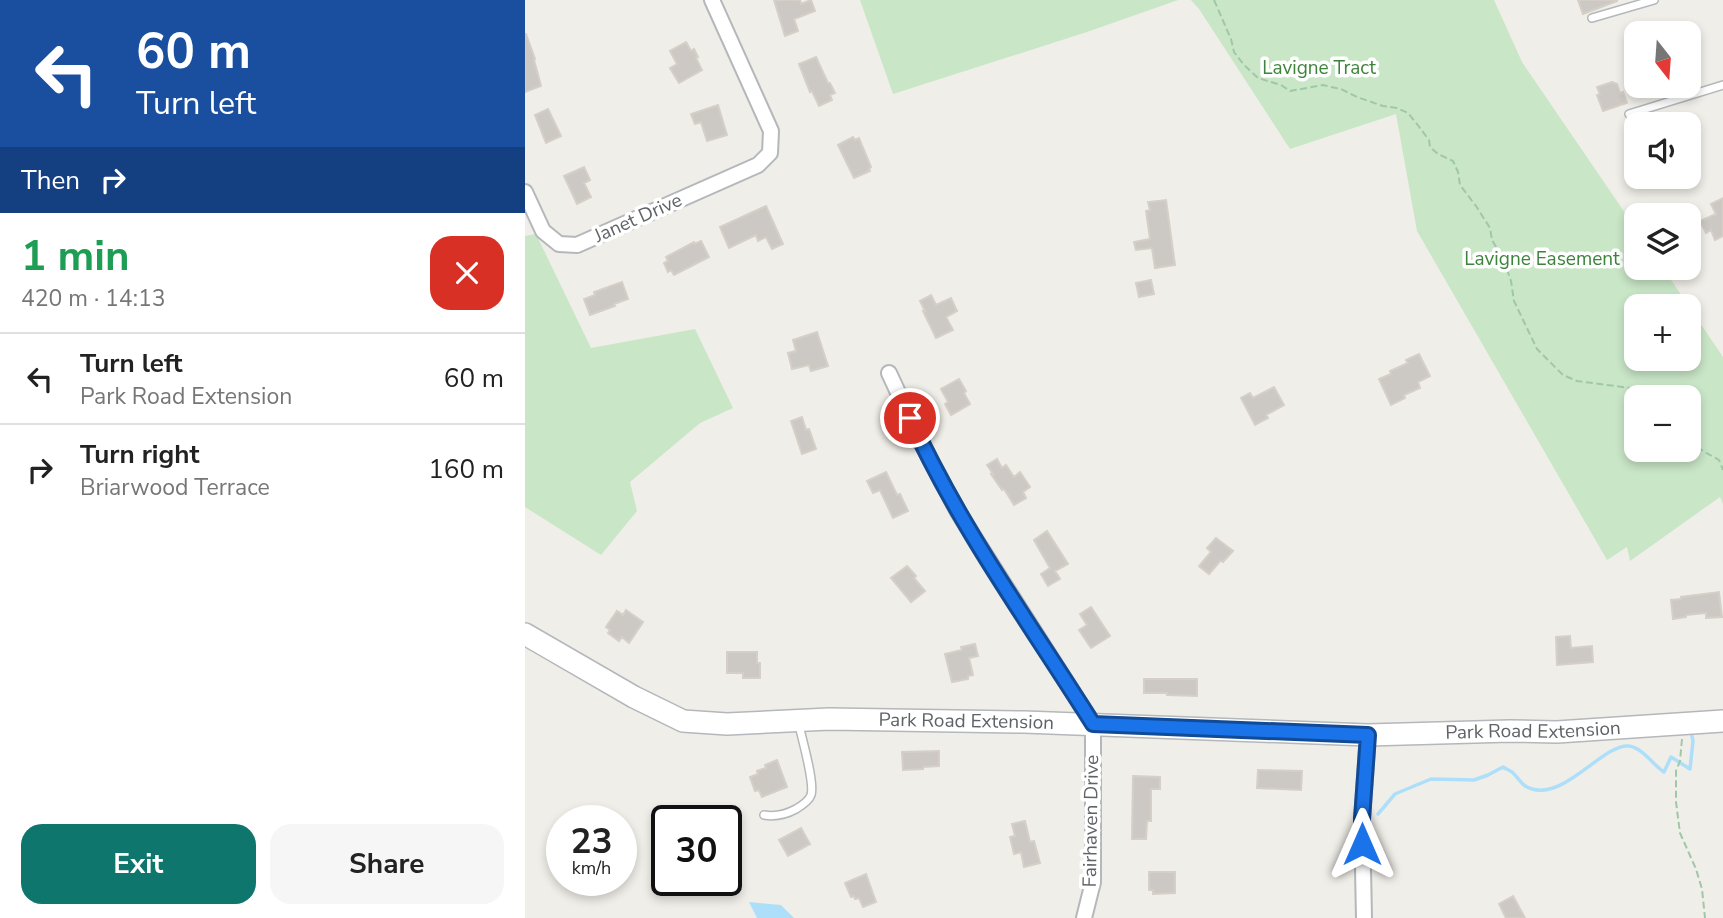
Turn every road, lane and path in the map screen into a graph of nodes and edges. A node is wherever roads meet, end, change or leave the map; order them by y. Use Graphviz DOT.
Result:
graph roads {
  1 [pos="712,0"];
  2 [pos="1214,0"];
  3 [pos="1654,0"];
  4 [pos="1592,18"];
  5 [pos="1723,85"];
  6 [pos="1635,112"];
  7 [pos="525,192"];
  8 [pos="889,373"];
  9 [pos="1624,387"];
  10 [pos="1701,449"];
  11 [pos="1723,470"];
  12 [pos="525,634"];
  13 [pos="798,720"];
  14 [pos="1723,721"];
  15 [pos="1093,724"];
  16 [pos="1679,724"];
  17 [pos="1368,735"];
  18 [pos="764,815"];
  19 [pos="1084,918"];
  20 [pos="1364,918"];
  21 [pos="1705,918"];
  1 -- 7 [label="street, Janet Drive"];
  2 -- 9 [label="path"];
  3 -- 4 [label="lane"];
  5 -- 6 [label="lane"];
  8 -- 15 [label="street"];
  10 -- 11 [label="path"];
  12 -- 13 [label="street, Park Road Extension"];
  13 -- 15 [label="street, Park Road Extension"];
  13 -- 18 [label="lane"];
  14 -- 16 [label="street, Park Road Extension"];
  15 -- 17 [label="street, Park Road Extension"];
  15 -- 19 [label="street, Fairhaven Drive"];
  16 -- 17 [label="street, Park Road Extension"];
  16 -- 21 [label="path"];
  17 -- 20 [label="street"];
}
